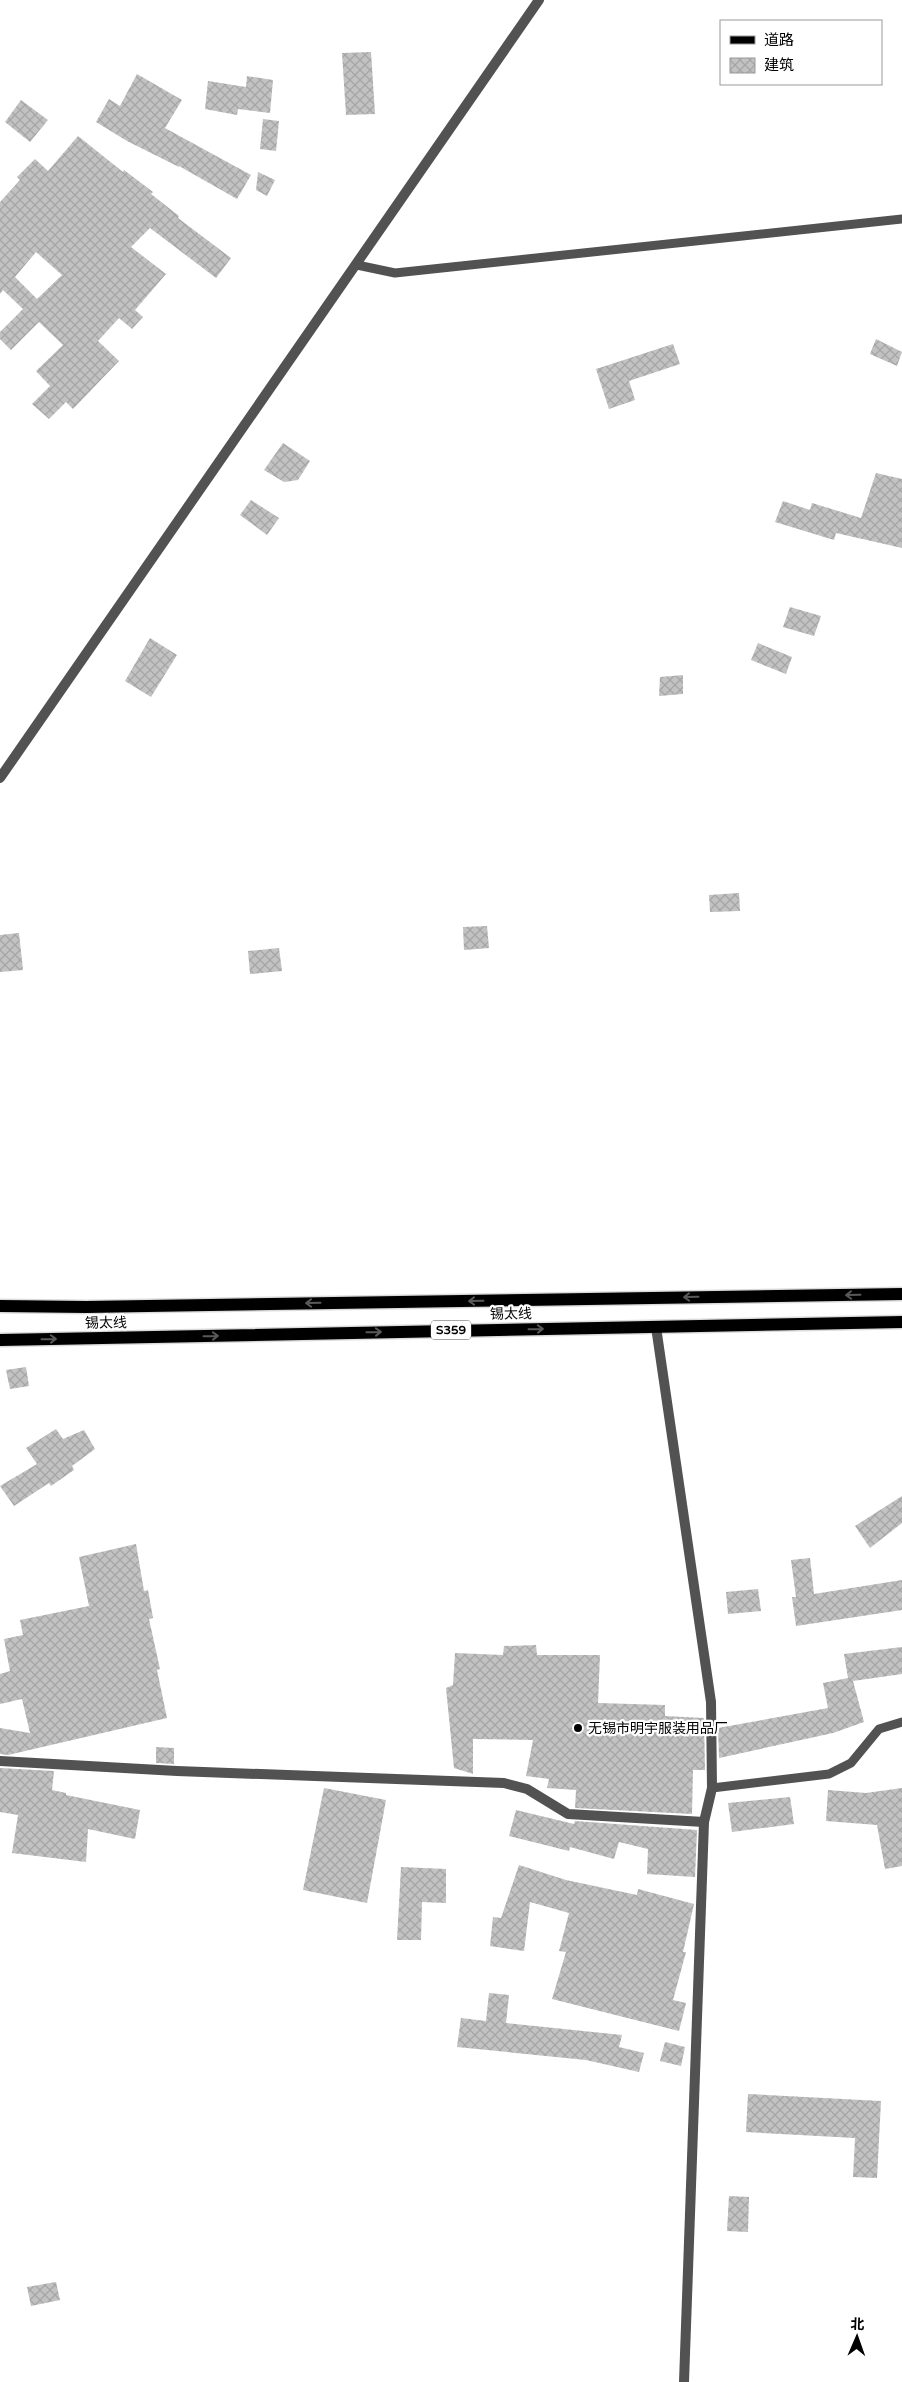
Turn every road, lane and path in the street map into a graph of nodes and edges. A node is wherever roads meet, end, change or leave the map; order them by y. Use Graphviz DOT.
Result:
graph roads {
  1 [pos="539,0"];
  2 [pos="902,219"];
  3 [pos="357,265"];
  4 [pos="0,778"];
  5 [pos="902,1294"];
  6 [pos="0,1306"];
  7 [pos="902,1322"];
  8 [pos="656,1326"];
  9 [pos="0,1340"];
  10 [pos="902,1722"];
  11 [pos="0,1761"];
  12 [pos="712,1788"];
  13 [pos="704,1822"];
  14 [pos="684,2382"];
  1 -- 3 [label="street"];
  2 -- 3 [label="lane"];
  3 -- 4 [label="street"];
  5 -- 6 [label="main road, 锡太线 / S359, one-way"];
  7 -- 8 [label="main road, 锡太线 / S359"];
  9 -- 8 [label="main road, 锡太线 / S359, one-way"];
  8 -- 12 [label="street"];
  10 -- 12 [label="lane"];
  11 -- 13 [label="street"];
  12 -- 13 [label="street"];
  13 -- 14 [label="street"];
}
